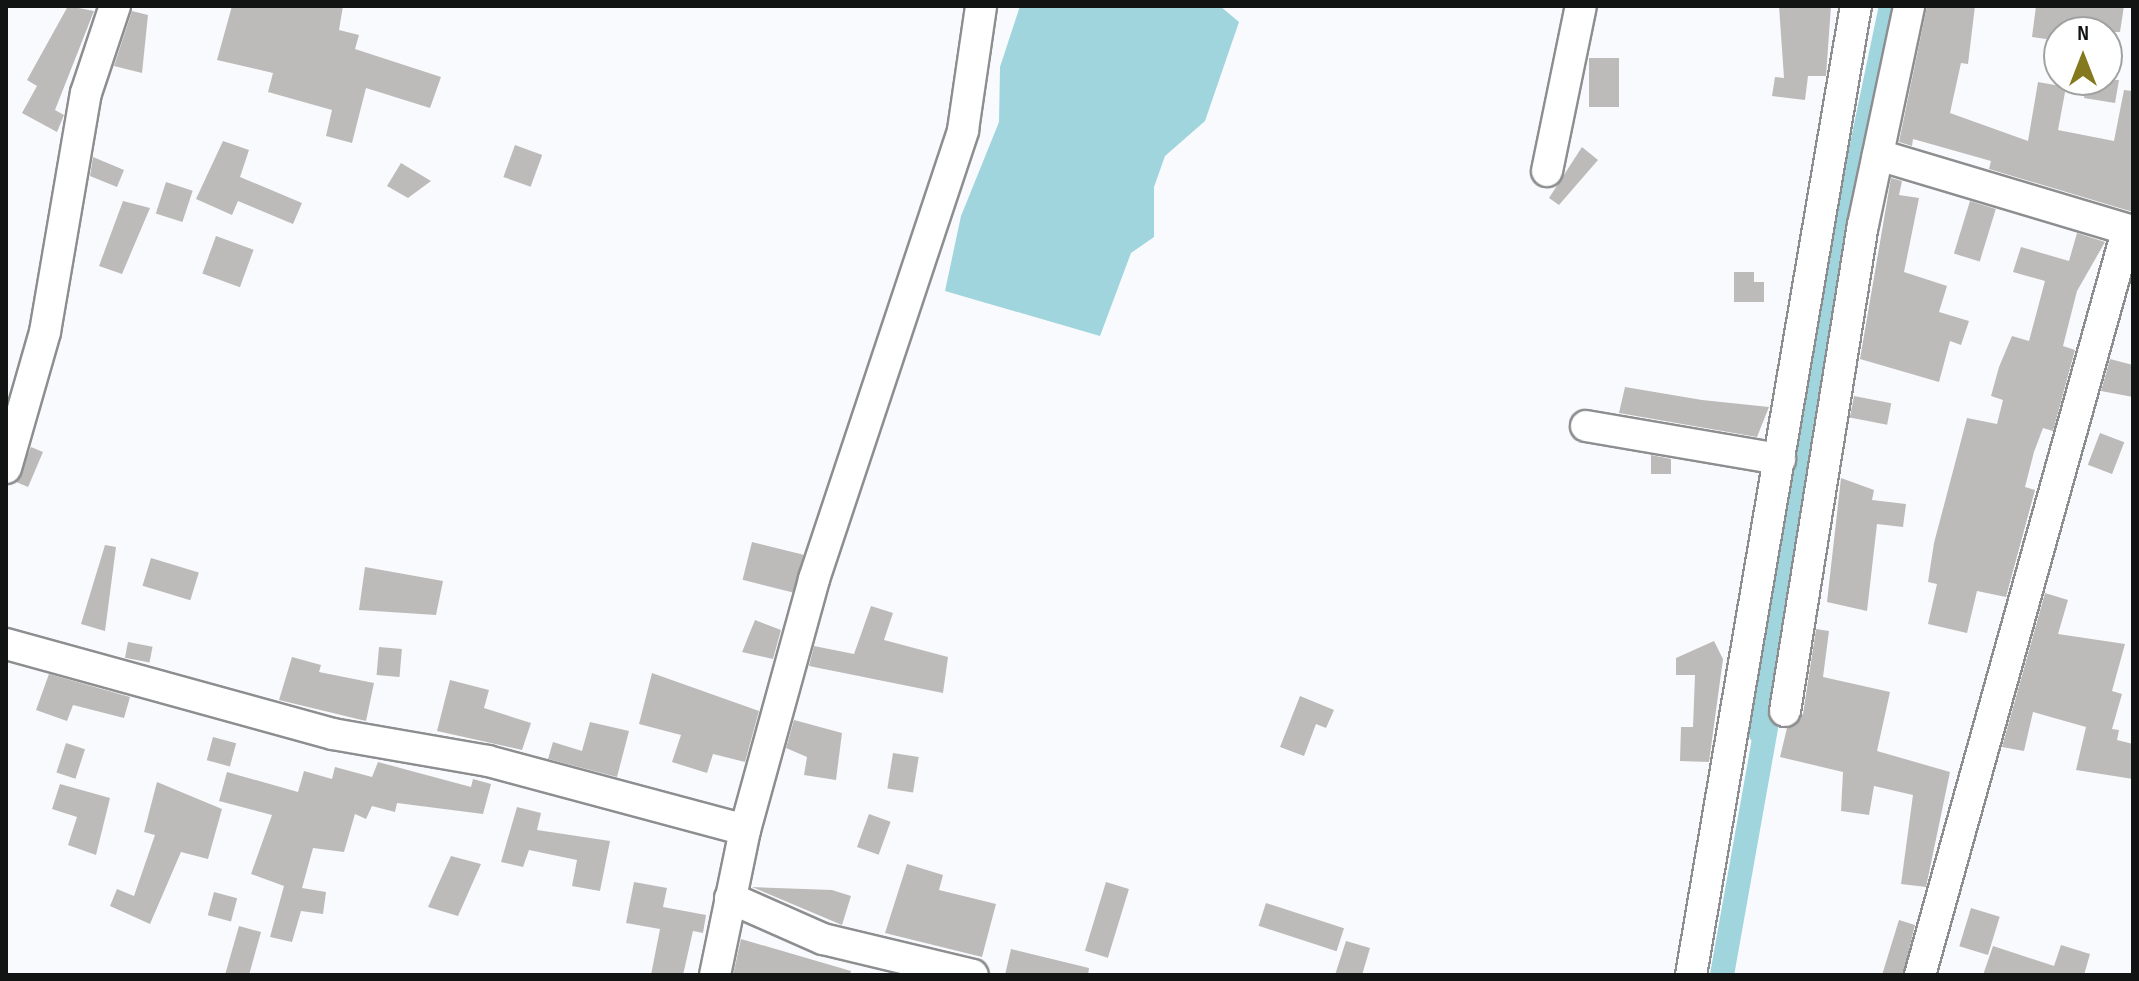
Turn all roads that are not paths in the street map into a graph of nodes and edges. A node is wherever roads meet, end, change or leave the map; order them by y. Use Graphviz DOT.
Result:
graph roads {
  1 [pos="115,6"];
  2 [pos="981,6"];
  3 [pos="1581,6"];
  4 [pos="1856,6"];
  5 [pos="1909,6"];
  6 [pos="1878,155"];
  7 [pos="1547,171"];
  8 [pos="2130,231"];
  9 [pos="1586,426"];
  10 [pos="1780,459"];
  11 [pos="6,468"];
  12 [pos="6,644"];
  13 [pos="1785,711"];
  14 [pos="745,830"];
  15 [pos="730,898"];
  16 [pos="715,975"];
  17 [pos="973,975"];
  18 [pos="1691,975"];
  19 [pos="1920,975"];
  1 -- 11 [label="street"];
  2 -- 14 [label="street"];
  3 -- 7 [label="street"];
  4 -- 10 [label="street"];
  5 -- 6 [label="street"];
  6 -- 8 [label="street"];
  6 -- 13 [label="street"];
  8 -- 19 [label="street"];
  9 -- 10 [label="street"];
  10 -- 18 [label="street"];
  12 -- 14 [label="street"];
  14 -- 15 [label="street"];
  15 -- 16 [label="street"];
  15 -- 17 [label="street"];
}
